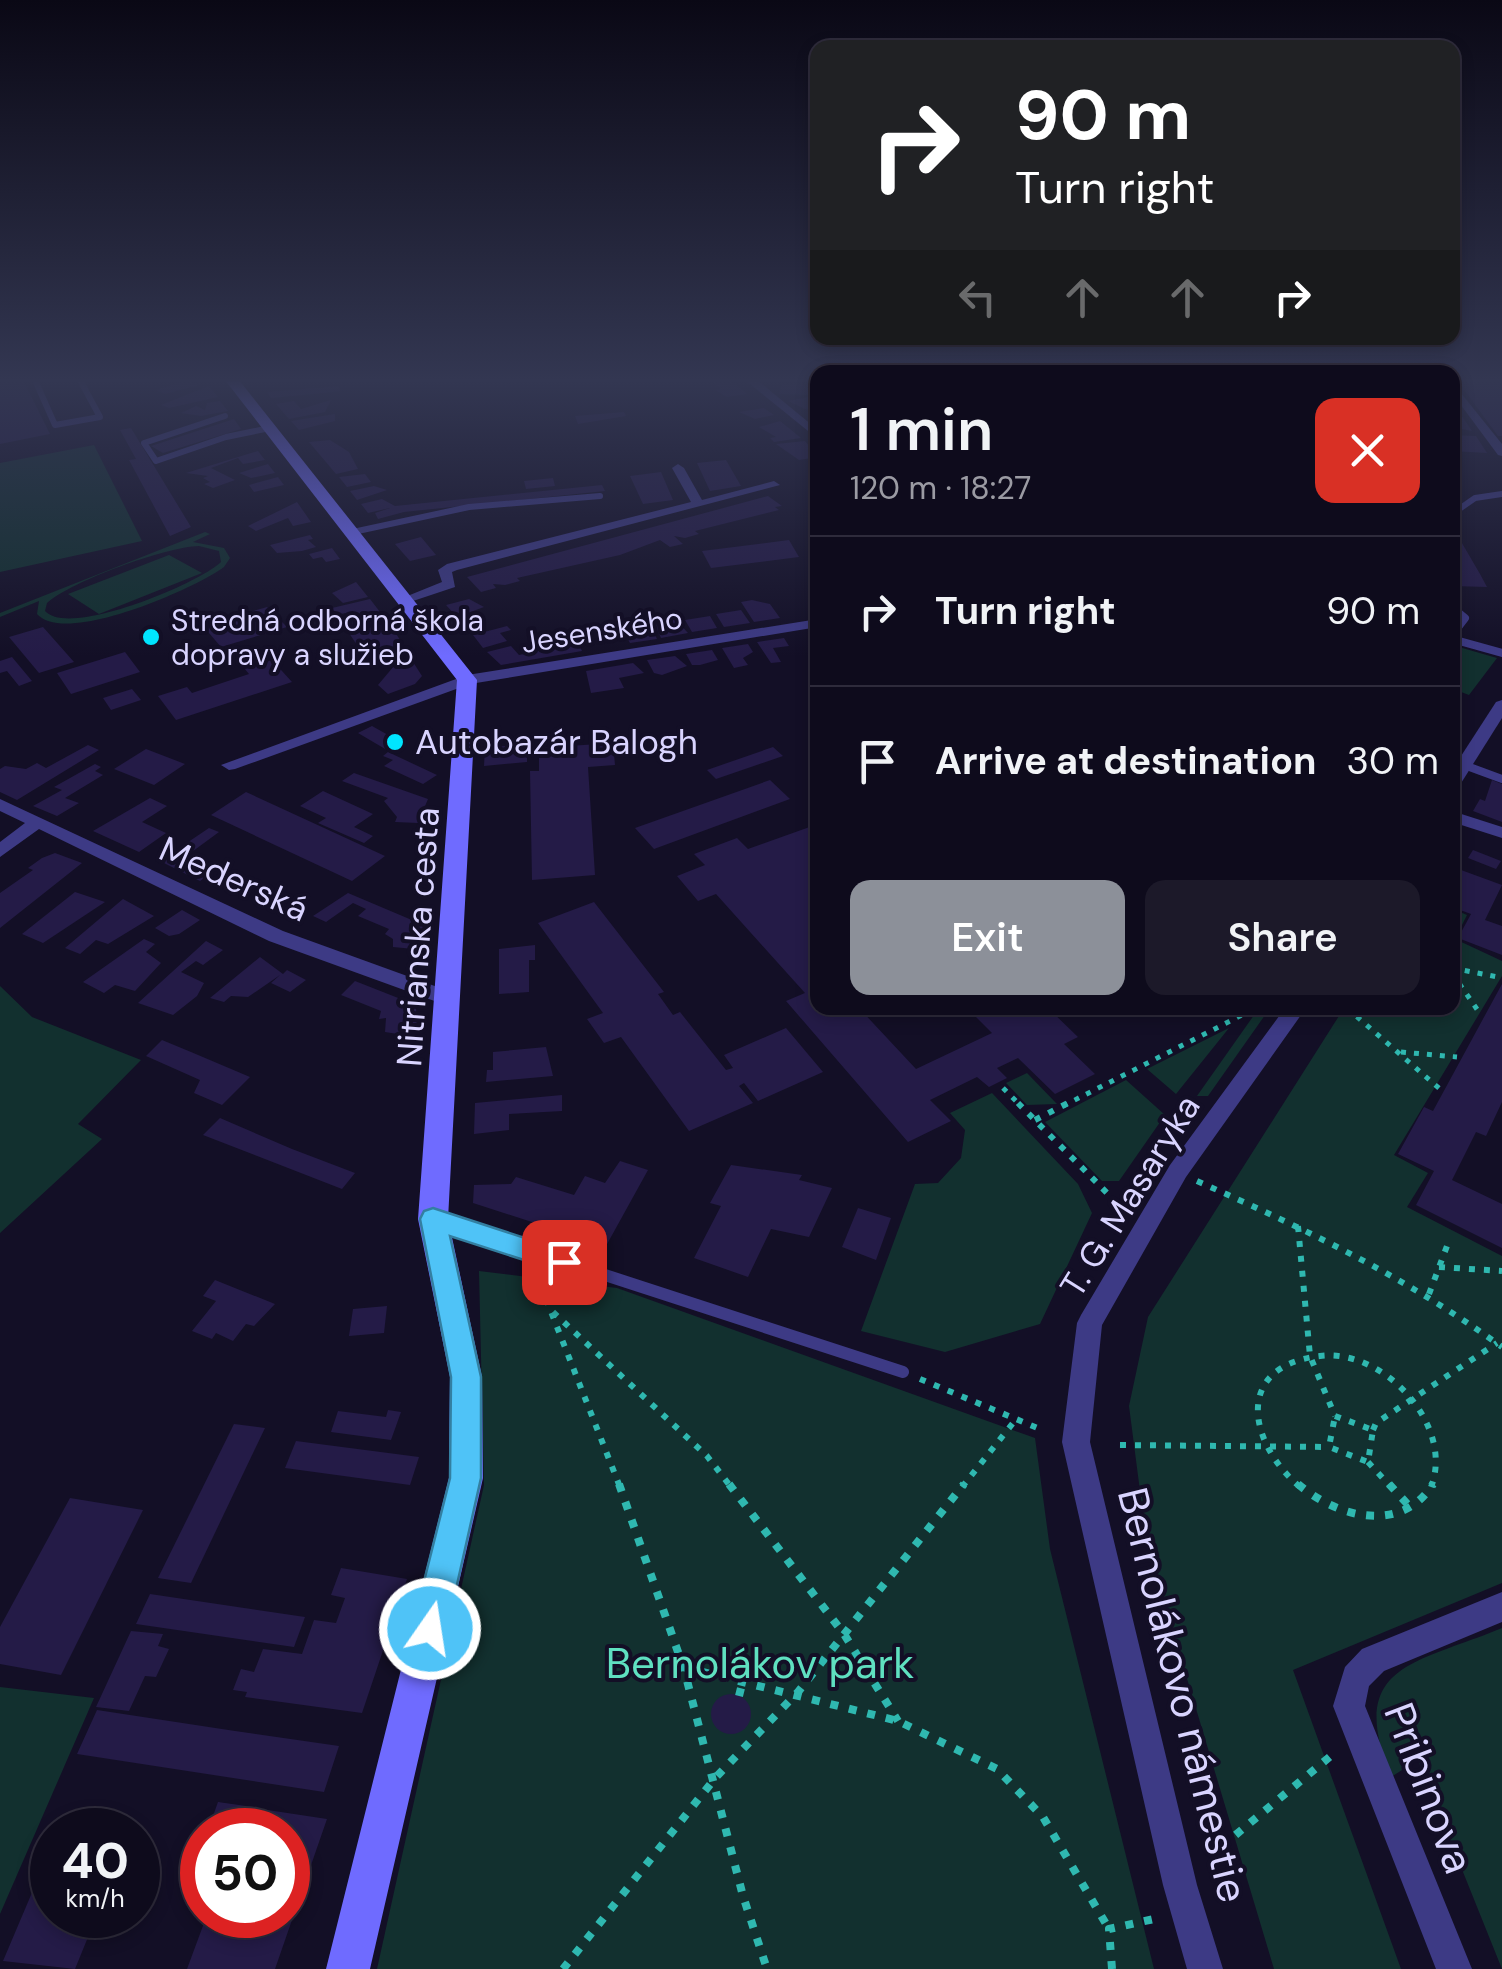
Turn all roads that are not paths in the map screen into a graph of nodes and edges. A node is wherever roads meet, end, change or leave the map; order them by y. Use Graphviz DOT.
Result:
graph roads {
  1 [pos="305,472"];
  2 [pos="680,472"];
  3 [pos="774,485"];
  4 [pos="1502,494"];
  5 [pos="600,496"];
  6 [pos="698,504"];
  7 [pos="1460,508"];
  8 [pos="354,532"];
  9 [pos="407,599"];
  10 [pos="810,624"];
  11 [pos="1460,639"];
  12 [pos="1502,652"];
  13 [pos="467,680"];
  14 [pos="1502,704"];
  15 [pos="229,765"];
  16 [pos="1464,765"];
  17 [pos="1460,771"];
  18 [pos="1502,780"];
  19 [pos="0,804"];
  20 [pos="1460,819"];
  21 [pos="36,823"];
  22 [pos="1502,833"];
  23 [pos="0,851"];
  24 [pos="447,998"];
  25 [pos="1291,1015"];
  26 [pos="433,1219"];
  27 [pos="903,1372"];
  28 [pos="1076,1442"];
  29 [pos="1502,1607"];
  30 [pos="348,1969"];
  31 [pos="1204,1969"];
  32 [pos="1454,1969"];
  1 -- 8 [label="main road"];
  2 -- 6 [label="street"];
  3 -- 6 [label="street"];
  4 -- 7 [label="lane"];
  5 -- 8 [label="lane"];
  6 -- 9 [label="street"];
  8 -- 9 [label="main road"];
  9 -- 13 [label="main road"];
  10 -- 13 [label="street, Jesenského"];
  11 -- 12 [label="lane"];
  13 -- 15 [label="street, Jesenského"];
  13 -- 24 [label="main road, Nitrianska cesta"];
  14 -- 16 [label="street"];
  16 -- 17 [label="street"];
  16 -- 18 [label="lane"];
  19 -- 21 [label="street, Mederská"];
  20 -- 22 [label="street"];
  21 -- 23 [label="street"];
  21 -- 24 [label="street, Mederská"];
  24 -- 26 [label="main road, Nitrianska cesta"];
  25 -- 28 [label="street, T. G. Masaryka"];
  26 -- 27 [label="lane"];
  26 -- 30 [label="main road"];
  28 -- 31 [label="street, Bernolákovo námestie"];
  29 -- 32 [label="street, Pribinova"];
}
